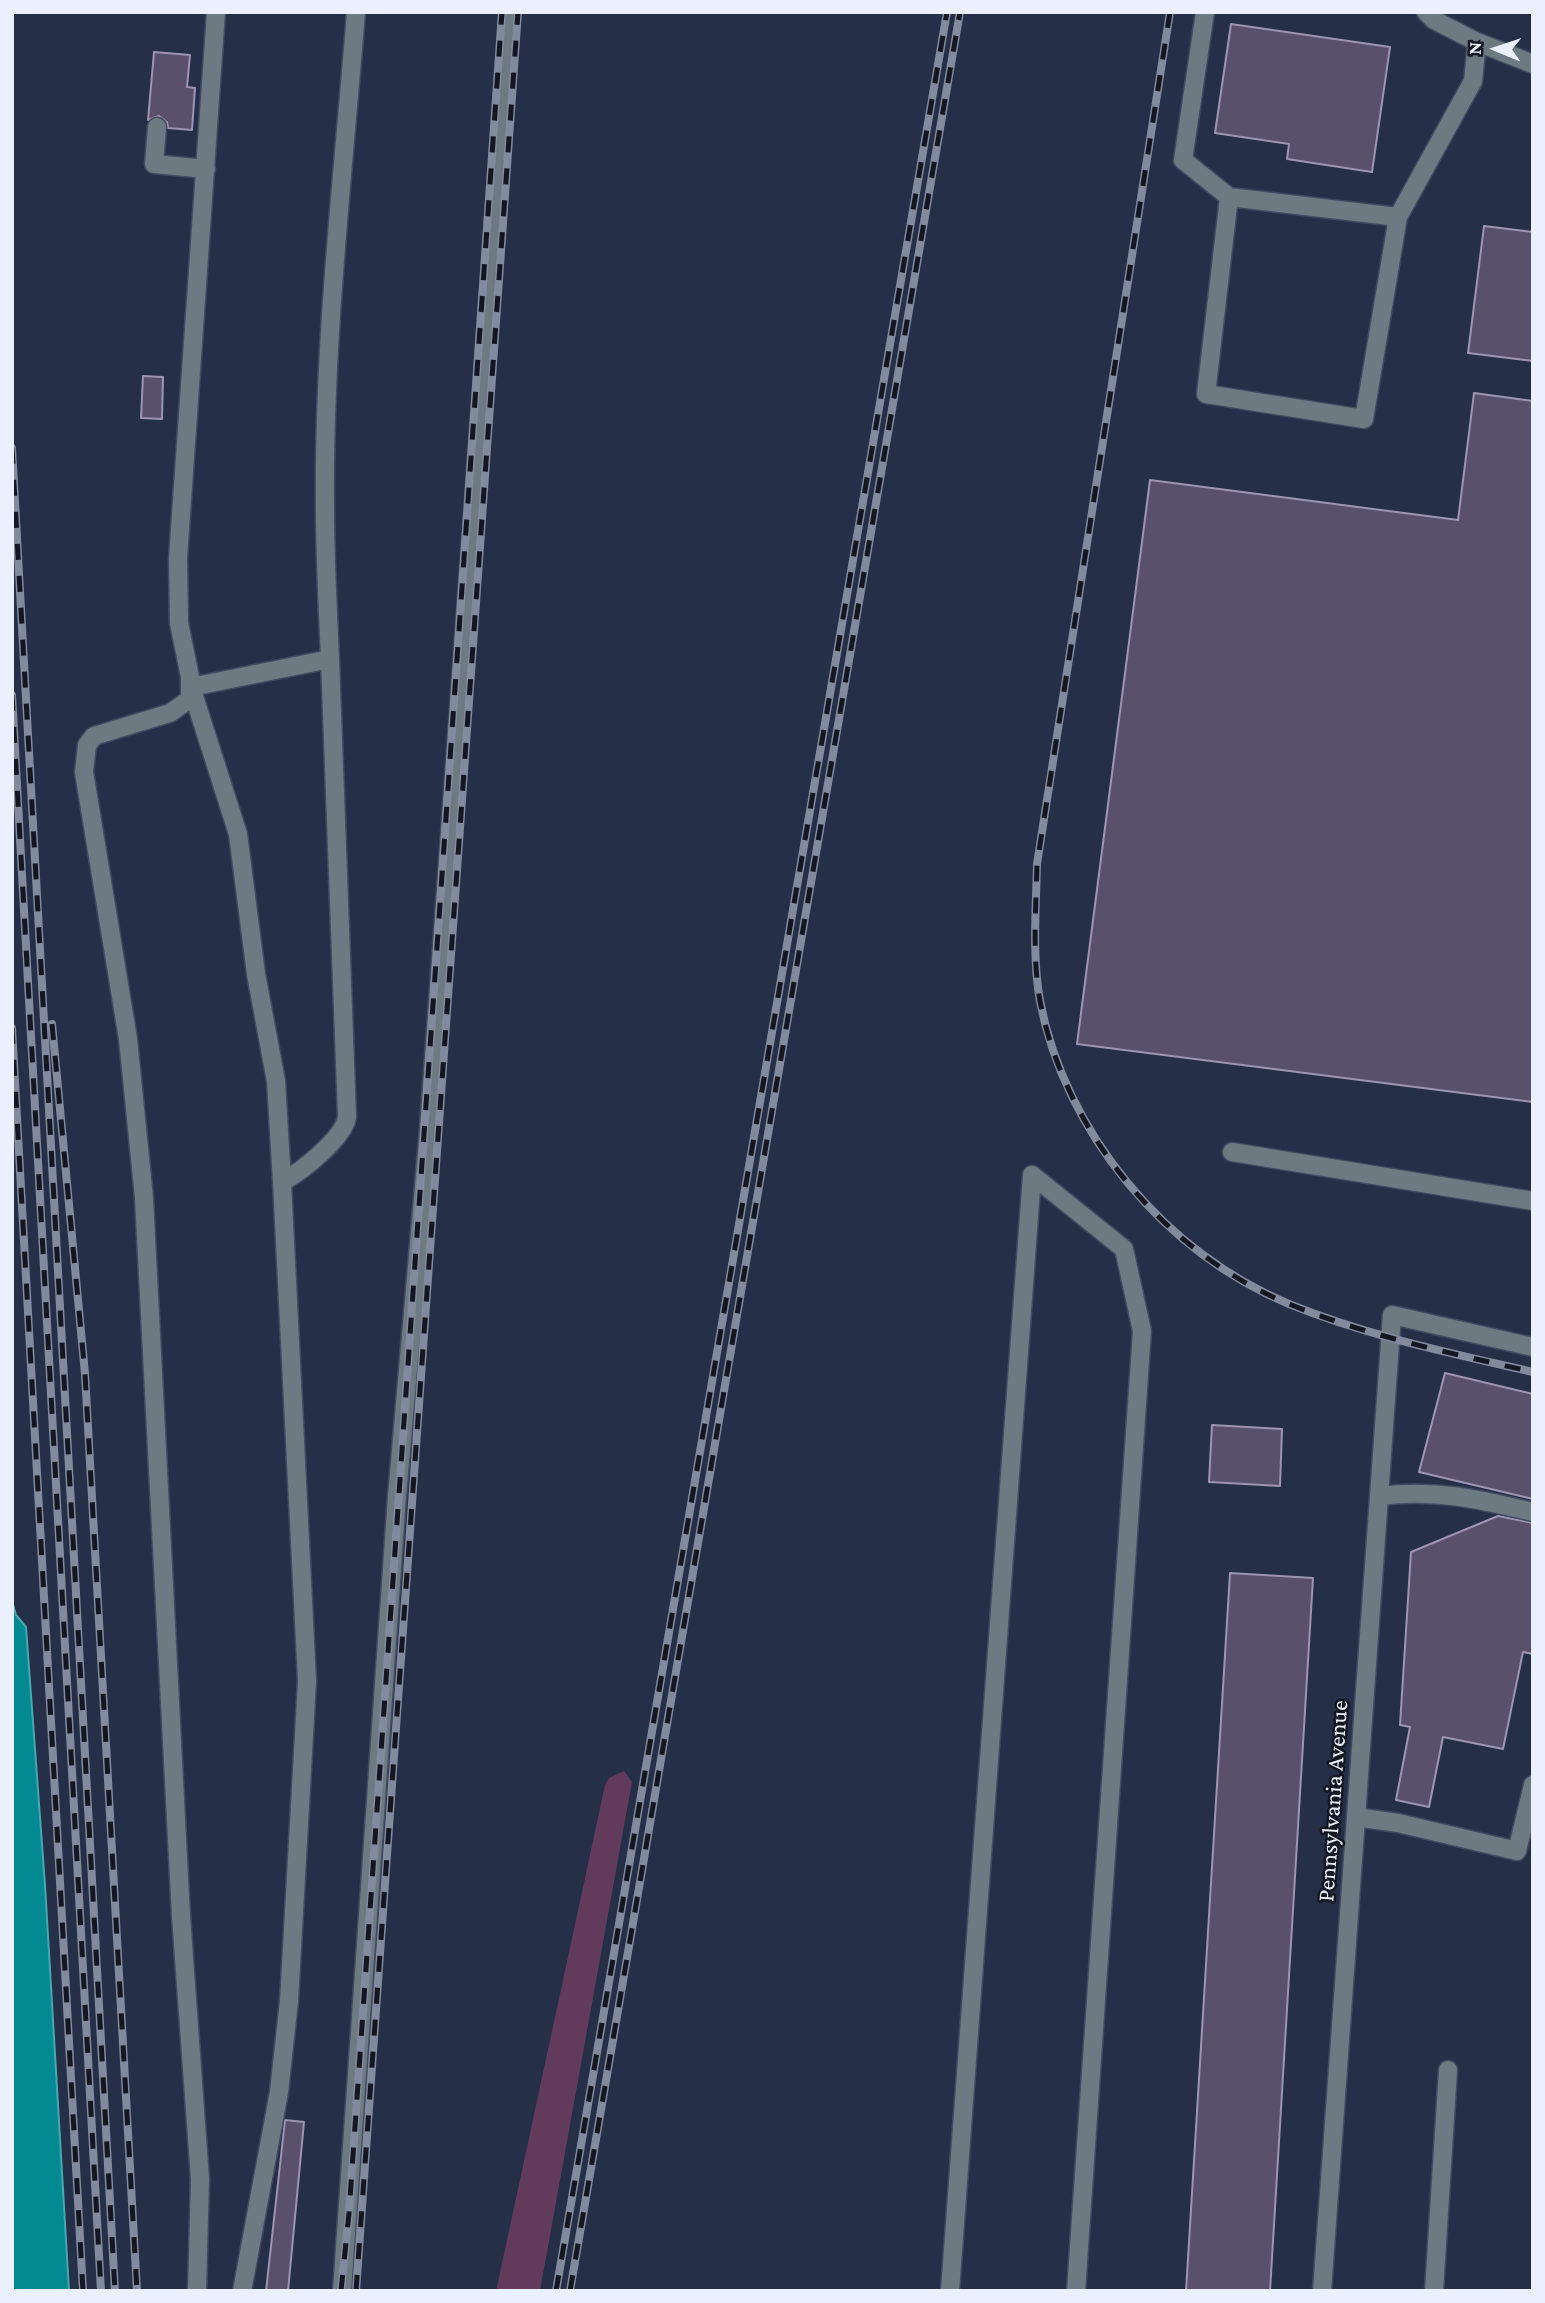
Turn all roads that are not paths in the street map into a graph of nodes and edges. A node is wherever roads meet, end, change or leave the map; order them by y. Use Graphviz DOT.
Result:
graph roads {
  1 [pos="216,12"];
  2 [pos="356,12"];
  3 [pos="509,12"];
  4 [pos="1205,12"];
  5 [pos="1426,12"];
  6 [pos="1477,42"];
  7 [pos="1533,64"];
  8 [pos="158,127"];
  9 [pos="206,169"];
  10 [pos="1229,197"];
  11 [pos="1398,217"];
  12 [pos="330,659"];
  13 [pos="191,687"];
  14 [pos="1232,1152"];
  15 [pos="282,1182"];
  16 [pos="1533,1201"];
  17 [pos="1533,1347"];
  18 [pos="1380,1496"];
  19 [pos="1533,1512"];
  20 [pos="1533,1785"];
  21 [pos="1356,1817"];
  22 [pos="1448,2070"];
  23 [pos="197,2291"];
  24 [pos="242,2291"];
  25 [pos="342,2291"];
  26 [pos="950,2291"];
  27 [pos="1076,2291"];
  28 [pos="1322,2291"];
  29 [pos="1434,2291"];
  1 -- 9 [label="street"];
  2 -- 12 [label="street"];
  3 -- 25 [label="street"];
  4 -- 10 [label="street"];
  5 -- 6 [label="street"];
  6 -- 7 [label="street"];
  6 -- 11 [label="street"];
  8 -- 9 [label="street"];
  9 -- 13 [label="street"];
  10 -- 11 [label="street"];
  10 -- 11 [label="street"];
  12 -- 13 [label="street"];
  12 -- 15 [label="street"];
  13 -- 15 [label="street"];
  13 -- 23 [label="street"];
  14 -- 16 [label="street"];
  15 -- 24 [label="street"];
  17 -- 18 [label="street, Pennsylvania Avenue"];
  18 -- 19 [label="street"];
  18 -- 21 [label="street, Pennsylvania Avenue"];
  20 -- 21 [label="street"];
  21 -- 28 [label="street, Pennsylvania Avenue"];
  22 -- 29 [label="street"];
  26 -- 27 [label="street"];
}
